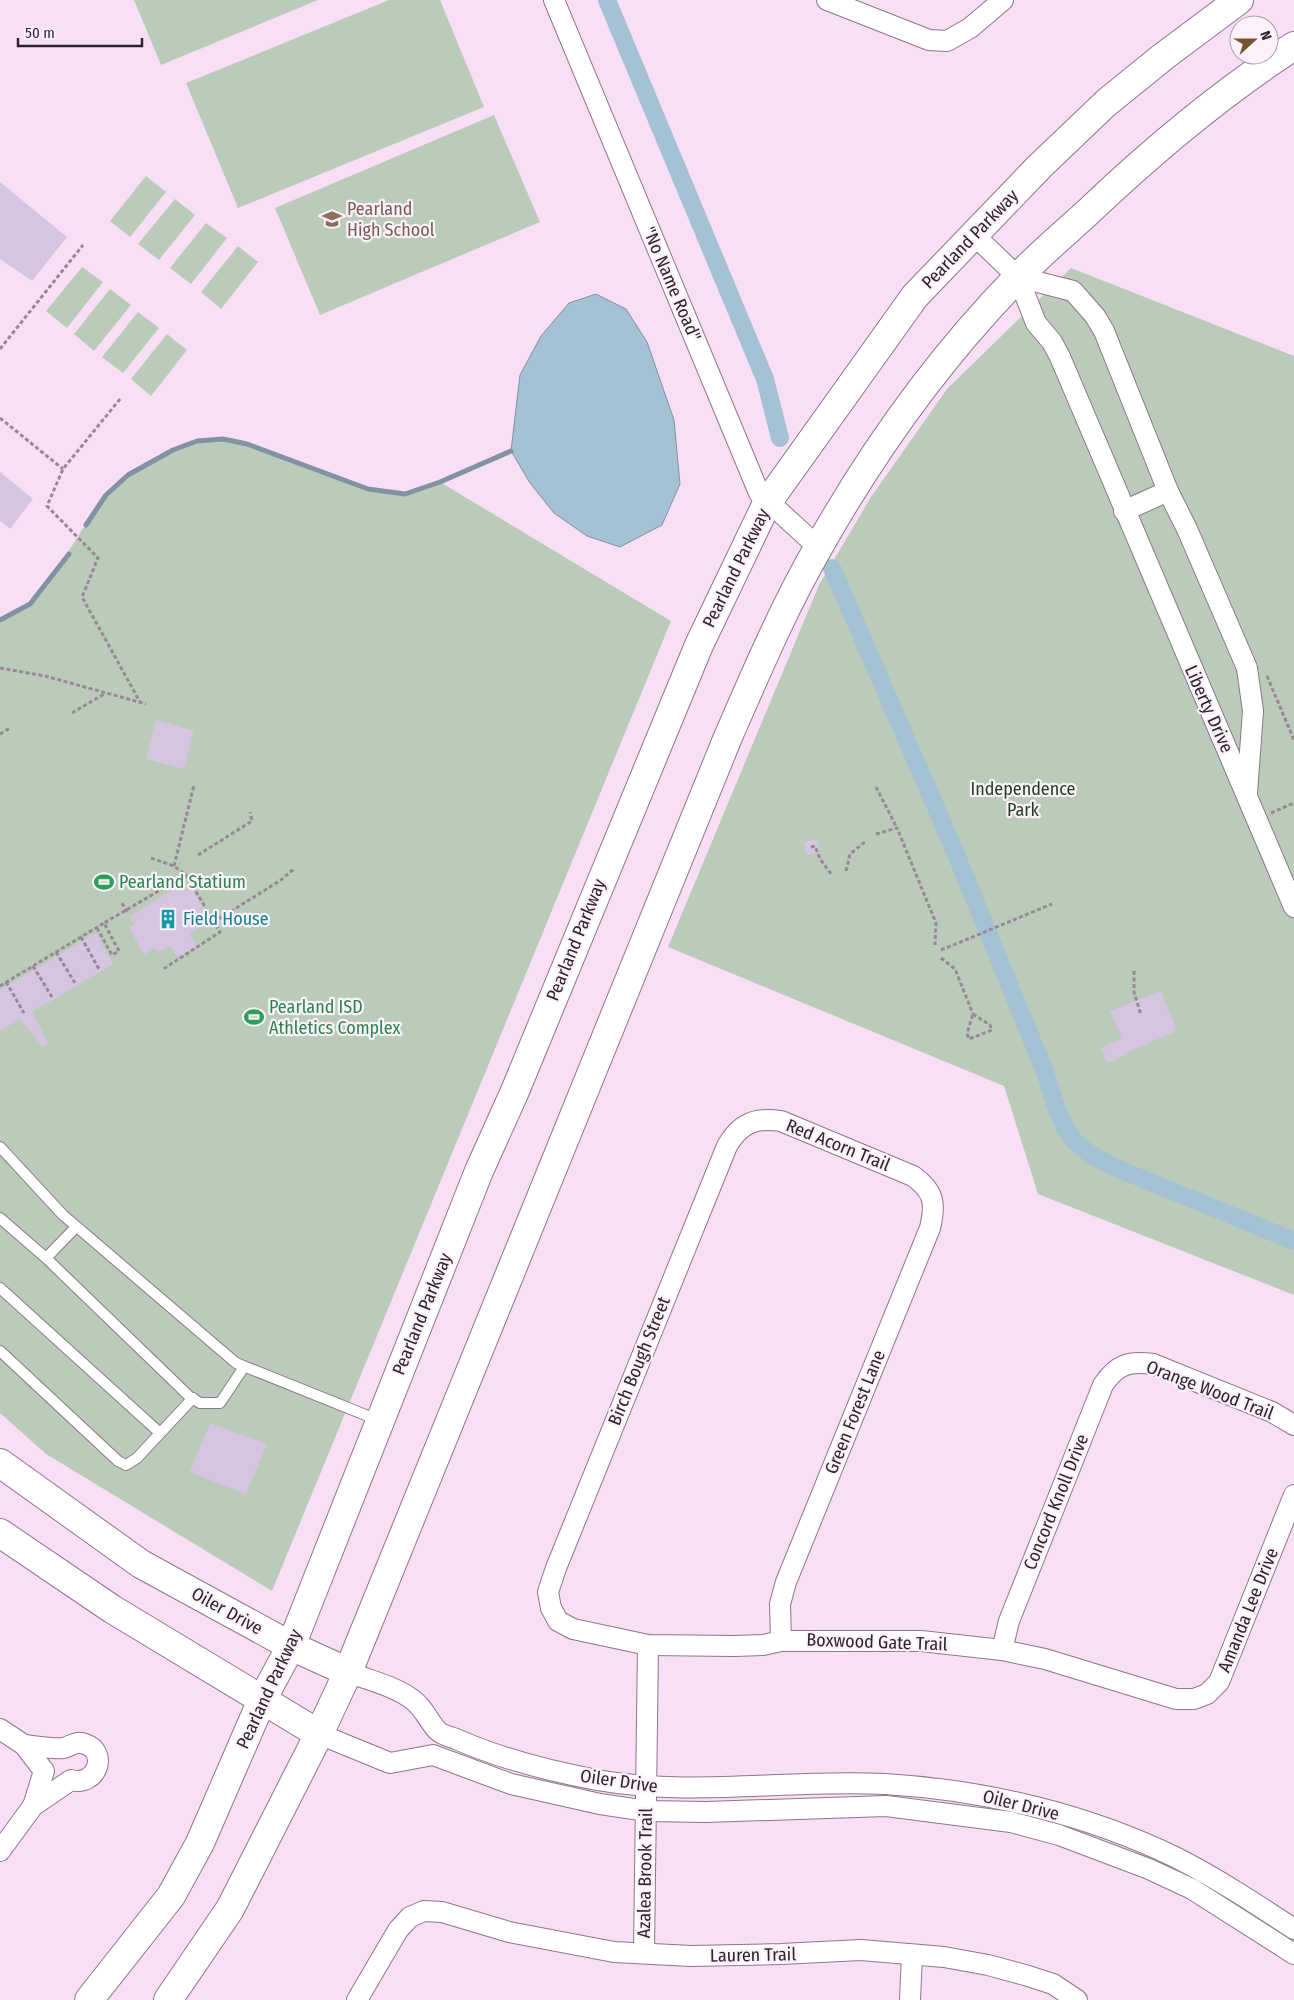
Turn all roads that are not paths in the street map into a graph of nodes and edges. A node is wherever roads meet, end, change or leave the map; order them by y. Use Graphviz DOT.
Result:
graph roads {
  1 [pos="554,0"];
  2 [pos="827,0"];
  3 [pos="1003,0"];
  4 [pos="1239,0"];
  5 [pos="1294,46"];
  6 [pos="974,235"];
  7 [pos="1018,277"];
  8 [pos="1168,491"];
  9 [pos="768,503"];
  10 [pos="1124,511"];
  11 [pos="818,547"];
  12 [pos="1247,795"];
  13 [pos="1294,907"];
  14 [pos="748,1124"];
  15 [pos="0,1147"];
  16 [pos="926,1185"];
  17 [pos="0,1218"];
  18 [pos="76,1227"];
  19 [pos="46,1258"];
  20 [pos="0,1288"];
  21 [pos="0,1351"];
  22 [pos="1125,1365"];
  23 [pos="244,1367"];
  24 [pos="192,1398"];
  25 [pos="379,1420"];
  26 [pos="1294,1425"];
  27 [pos="160,1433"];
  28 [pos="0,1463"];
  29 [pos="1294,1495"];
  30 [pos="0,1533"];
  31 [pos="551,1608"];
  32 [pos="782,1640"];
  33 [pos="648,1645"];
  34 [pos="291,1646"];
  35 [pos="1002,1650"];
  36 [pos="348,1672"];
  37 [pos="1208,1694"];
  38 [pos="262,1700"];
  39 [pos="0,1729"];
  40 [pos="319,1734"];
  41 [pos="24,1745"];
  42 [pos="647,1786"];
  43 [pos="34,1806"];
  44 [pos="647,1811"];
  45 [pos="0,1851"];
  46 [pos="1294,1929"];
  47 [pos="644,1952"];
  48 [pos="912,1954"];
  49 [pos="1294,1954"];
  50 [pos="90,2000"];
  51 [pos="168,2000"];
  52 [pos="357,2000"];
  53 [pos="910,2000"];
  54 [pos="1078,2000"];
  1 -- 9 [label="street, \"No Name Road\""];
  2 -- 3 [label="street"];
  4 -- 6 [label="main road, Pearland Parkway"];
  5 -- 7 [label="main road"];
  6 -- 7 [label="street"];
  6 -- 9 [label="main road, Pearland Parkway"];
  7 -- 8 [label="street"];
  7 -- 10 [label="street, Liberty Drive"];
  7 -- 11 [label="main road"];
  8 -- 10 [label="street"];
  8 -- 12 [label="street"];
  9 -- 11 [label="street, \"No Name Road\""];
  9 -- 25 [label="main road, Pearland Parkway"];
  10 -- 12 [label="street, Liberty Drive"];
  11 -- 36 [label="main road"];
  12 -- 13 [label="street, Liberty Drive"];
  14 -- 16 [label="street, Red Acorn Trail"];
  14 -- 31 [label="street, Birch Bough Street"];
  15 -- 18 [label="lane"];
  16 -- 32 [label="street, Green Forest Lane"];
  17 -- 19 [label="lane"];
  18 -- 19 [label="lane"];
  18 -- 23 [label="lane"];
  19 -- 24 [label="lane"];
  20 -- 27 [label="lane"];
  21 -- 27 [label="lane"];
  22 -- 26 [label="street, Orange Wood Trail"];
  22 -- 35 [label="street, Concord Knoll Drive"];
  23 -- 24 [label="lane"];
  23 -- 25 [label="lane"];
  24 -- 27 [label="lane"];
  25 -- 34 [label="main road, Pearland Parkway"];
  28 -- 34 [label="main road, Oiler Drive"];
  29 -- 37 [label="street, Amanda Lee Drive"];
  30 -- 38 [label="main road, Oiler Drive"];
  31 -- 33 [label="street, Boxwood Gate Trail"];
  32 -- 33 [label="street, Boxwood Gate Trail"];
  32 -- 35 [label="street, Boxwood Gate Trail"];
  33 -- 42 [label="street, Azalea Brook Trail"];
  34 -- 36 [label="main road, Oiler Drive"];
  34 -- 38 [label="main road, Pearland Parkway"];
  35 -- 37 [label="street, Boxwood Gate Trail"];
  36 -- 40 [label="main road"];
  36 -- 42 [label="street, Oiler Drive"];
  38 -- 40 [label="main road, Oiler Drive"];
  38 -- 50 [label="main road, Pearland Parkway"];
  39 -- 41 [label="street"];
  40 -- 44 [label="street, Oiler Drive"];
  40 -- 51 [label="main road"];
  41 -- 43 [label="street"];
  41 -- 43 [label="street"];
  42 -- 44 [label="street, Azalea Brook Trail"];
  42 -- 46 [label="street, Oiler Drive"];
  43 -- 45 [label="street"];
  44 -- 47 [label="street, Azalea Brook Trail"];
  44 -- 49 [label="street, Oiler Drive"];
  47 -- 48 [label="street, Lauren Trail"];
  47 -- 52 [label="street, Lauren Trail"];
  48 -- 53 [label="street"];
  48 -- 54 [label="street, Lauren Trail"];
}
